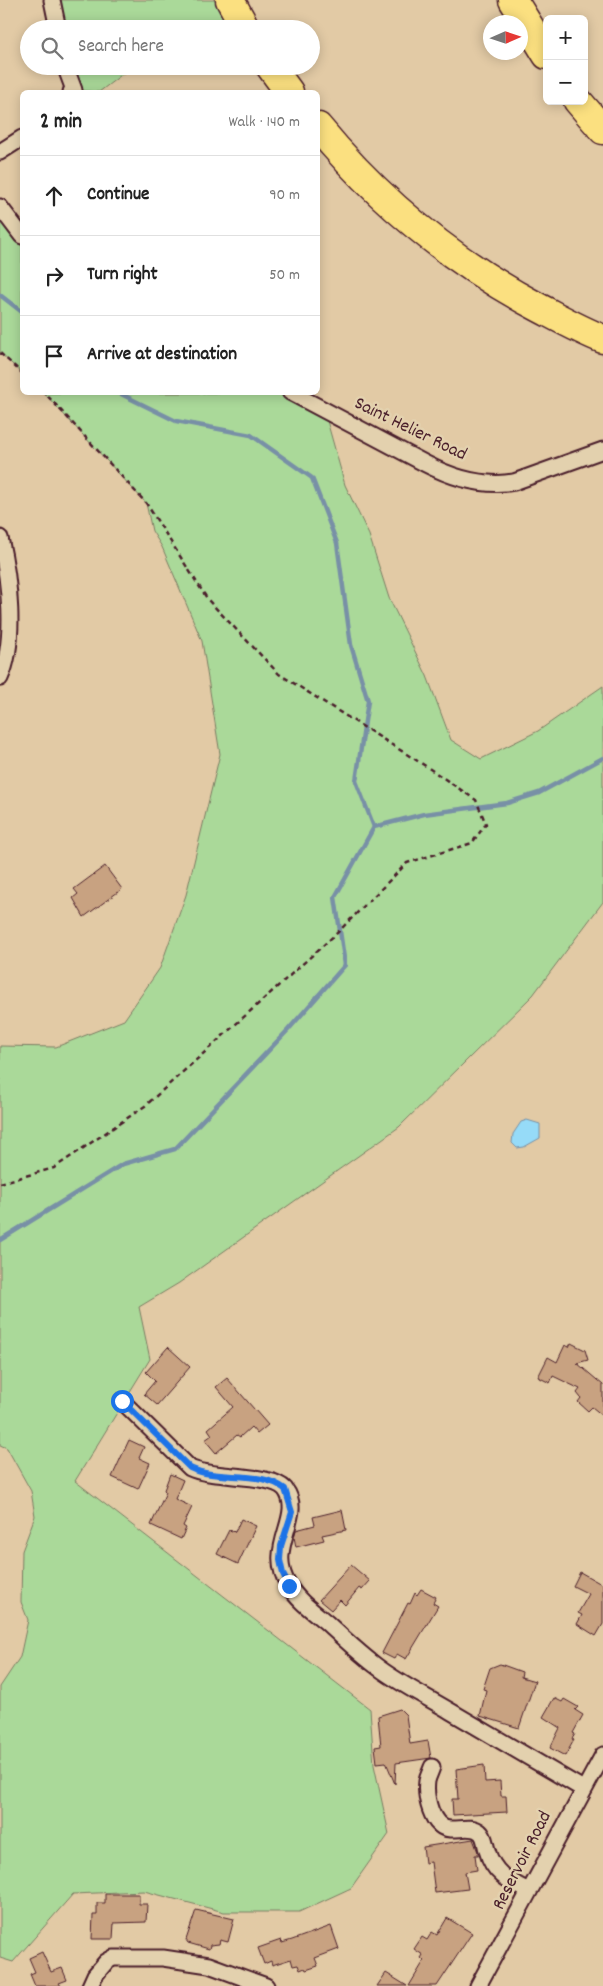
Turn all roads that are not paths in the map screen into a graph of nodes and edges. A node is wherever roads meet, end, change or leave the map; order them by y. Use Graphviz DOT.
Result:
graph roads {
  1 [pos="52,0"];
  2 [pos="230,0"];
  3 [pos="514,0"];
  4 [pos="56,20"];
  5 [pos="241,20"];
  6 [pos="543,48"];
  7 [pos="68,75"];
  8 [pos="277,75"];
  9 [pos="74,90"];
  10 [pos="288,90"];
  11 [pos="581,105"];
  12 [pos="320,129"];
  13 [pos="603,130"];
  14 [pos="20,139"];
  15 [pos="0,152"];
  16 [pos="0,207"];
  17 [pos="20,233"];
  18 [pos="603,339"];
  19 [pos="296,395"];
  20 [pos="603,450"];
  21 [pos="0,538"];
  22 [pos="0,678"];
  23 [pos="122,1401"];
  24 [pos="603,1755"];
  25 [pos="432,1767"];
  26 [pos="583,1789"];
  27 [pos="529,1890"];
  28 [pos="90,1986"];
  29 [pos="266,1986"];
  30 [pos="478,1986"];
  1 -- 4 [label="street"];
  2 -- 5 [label="highway"];
  3 -- 6 [label="highway"];
  7 -- 9 [label="street"];
  8 -- 10 [label="highway"];
  11 -- 13 [label="highway"];
  12 -- 18 [label="highway"];
  14 -- 15 [label="street"];
  16 -- 17 [label="street"];
  19 -- 20 [label="street, Saint Helier Road"];
  21 -- 22 [label="street"];
  23 -- 26 [label="street"];
  24 -- 26 [label="street, Reservoir Road"];
  25 -- 27 [label="street"];
  26 -- 27 [label="street, Reservoir Road"];
  27 -- 30 [label="street, Reservoir Road"];
  28 -- 29 [label="street"];
}
